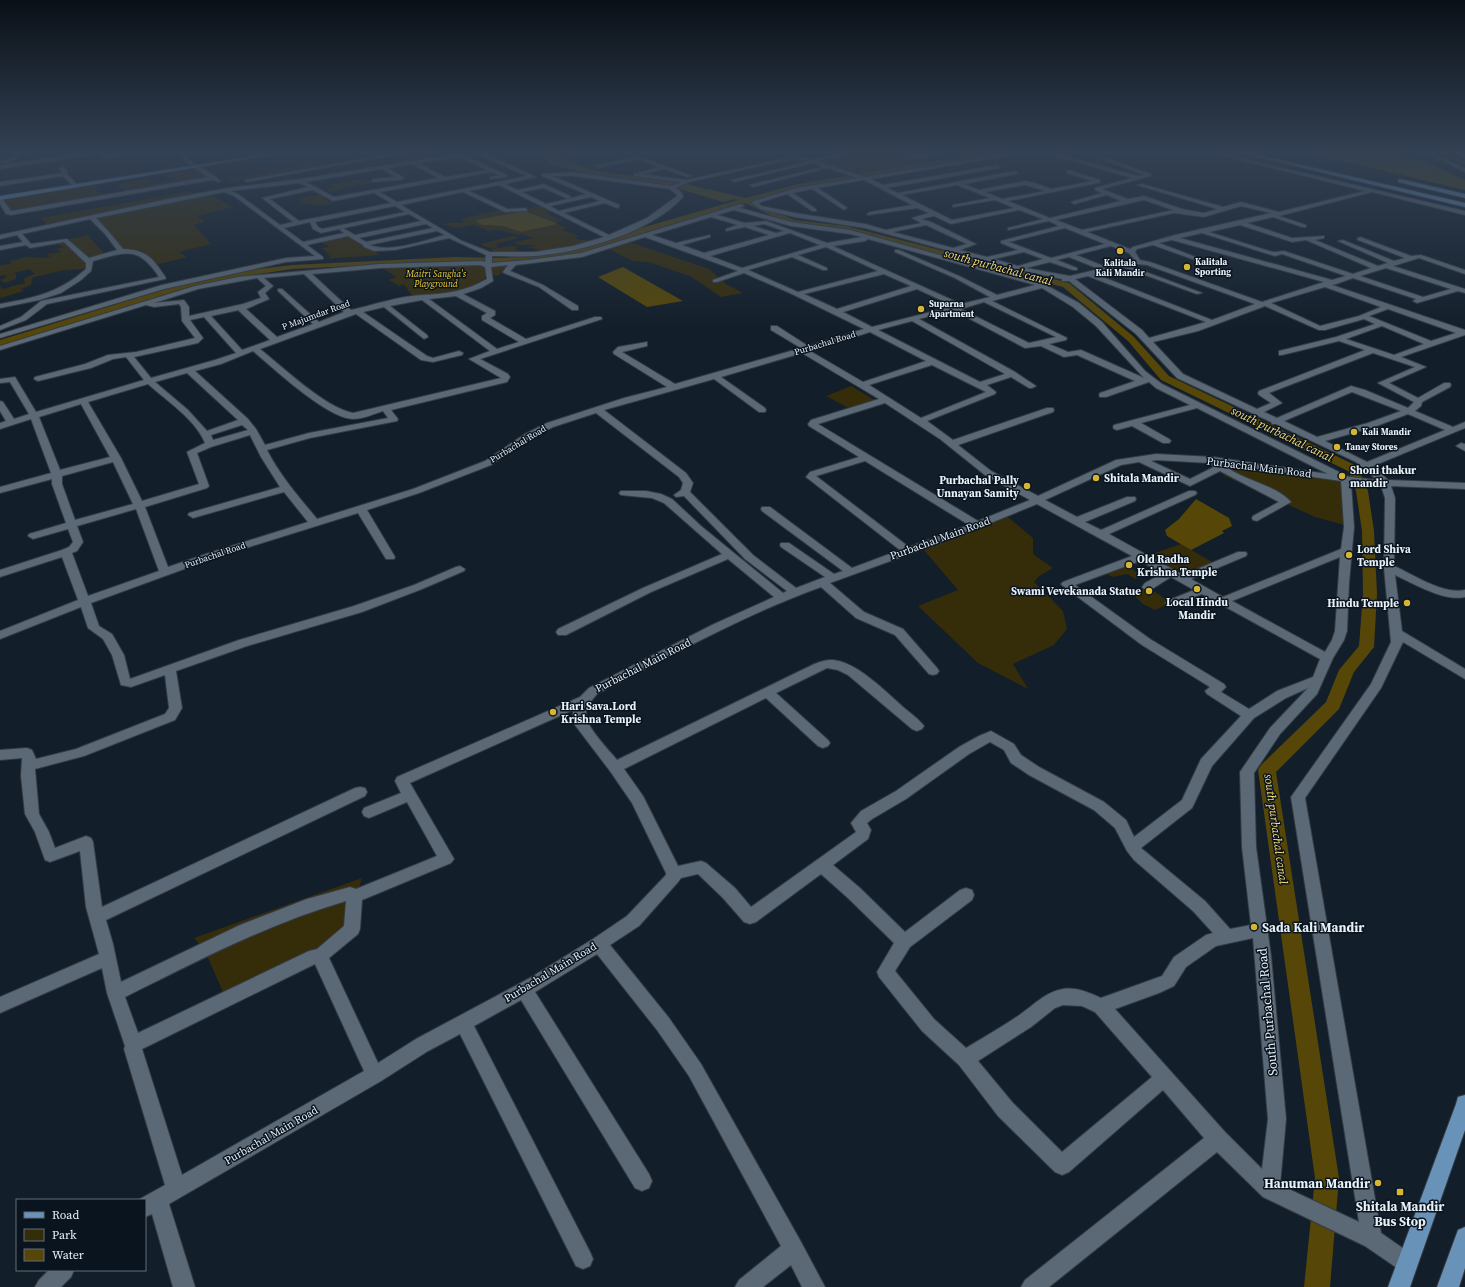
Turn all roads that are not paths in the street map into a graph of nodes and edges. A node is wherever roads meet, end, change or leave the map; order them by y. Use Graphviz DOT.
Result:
graph roads {
  1 [pos="7,211"];
  2 [pos="24,211"];
  3 [pos="124,211"];
  4 [pos="267,211"];
  5 [pos="276,211"];
  6 [pos="342,211"];
  7 [pos="356,211"];
  8 [pos="410,211"];
  9 [pos="560,211"];
  10 [pos="663,211"];
  11 [pos="724,211"];
  12 [pos="745,211"];
  13 [pos="778,211"];
  14 [pos="888,211"];
  15 [pos="928,211"];
  16 [pos="1005,211"];
  17 [pos="1028,211"];
  18 [pos="1081,211"];
  19 [pos="1174,211"];
  20 [pos="1183,211"];
  21 [pos="1216,211"];
  22 [pos="1268,211"];
  23 [pos="1291,211"];
  24 [pos="556,212"];
  25 [pos="345,213"];
  26 [pos="870,214"];
  27 [pos="934,214"];
  28 [pos="1279,214"];
  29 [pos="710,215"];
  30 [pos="1272,215"];
  31 [pos="27,217"];
  32 [pos="92,218"];
  33 [pos="298,219"];
  34 [pos="1048,219"];
  35 [pos="947,220"];
  36 [pos="427,222"];
  37 [pos="1240,223"];
  38 [pos="928,224"];
  39 [pos="745,225"];
  40 [pos="1065,226"];
  41 [pos="278,227"];
  42 [pos="438,229"];
  43 [pos="940,229"];
  44 [pos="1010,229"];
  45 [pos="728,230"];
  46 [pos="321,231"];
  47 [pos="790,231"];
  48 [pos="1203,231"];
  49 [pos="886,232"];
  50 [pos="925,232"];
  51 [pos="1081,232"];
  52 [pos="18,233"];
  53 [pos="54,234"];
  54 [pos="348,234"];
  55 [pos="917,234"];
  56 [pos="1272,234"];
  57 [pos="776,235"];
  58 [pos="910,235"];
  59 [pos="450,236"];
  60 [pos="644,236"];
  61 [pos="708,236"];
  62 [pos="0,237"];
  63 [pos="608,237"];
  64 [pos="1322,237"];
  65 [pos="1173,238"];
  66 [pos="1306,238"];
  67 [pos="1360,239"];
  68 [pos="1292,240"];
  69 [pos="1340,241"];
  70 [pos="1278,242"];
  71 [pos="27,243"];
  72 [pos="1152,243"];
  73 [pos="302,244"];
  74 [pos="363,244"];
  75 [pos="1112,244"];
  76 [pos="1318,244"];
  77 [pos="826,245"];
  78 [pos="677,246"];
  79 [pos="1305,246"];
  80 [pos="0,248"];
  81 [pos="951,250"];
  82 [pos="1024,250"];
  83 [pos="121,251"];
  84 [pos="1131,252"];
  85 [pos="489,255"];
  86 [pos="705,255"];
  87 [pos="792,255"];
  88 [pos="1070,255"];
  89 [pos="1411,258"];
  90 [pos="986,259"];
  91 [pos="1050,260"];
  92 [pos="89,262"];
  93 [pos="1136,262"];
  94 [pos="514,263"];
  95 [pos="1211,264"];
  96 [pos="1390,264"];
  97 [pos="488,265"];
  98 [pos="1125,266"];
  99 [pos="1018,268"];
  100 [pos="825,269"];
  101 [pos="1379,269"];
  102 [pos="1107,270"];
  103 [pos="744,271"];
  104 [pos="306,272"];
  105 [pos="884,272"];
  106 [pos="1465,272"];
  107 [pos="1089,274"];
  108 [pos="258,276"];
  109 [pos="499,276"];
  110 [pos="1069,276"];
  111 [pos="1355,276"];
  112 [pos="715,281"];
  113 [pos="1334,283"];
  114 [pos="1045,285"];
  115 [pos="1326,285"];
  116 [pos="1465,285"];
  117 [pos="917,287"];
  118 [pos="1456,289"];
  119 [pos="280,290"];
  120 [pos="1465,291"];
  121 [pos="1199,293"];
  122 [pos="456,294"];
  123 [pos="797,294"];
  124 [pos="422,297"];
  125 [pos="996,297"];
  126 [pos="1423,298"];
  127 [pos="42,300"];
  128 [pos="985,300"];
  129 [pos="1413,302"];
  130 [pos="147,303"];
  131 [pos="384,304"];
  132 [pos="1263,304"];
  133 [pos="0,306"];
  134 [pos="245,306"];
  135 [pos="1389,306"];
  136 [pos="957,307"];
  137 [pos="575,308"];
  138 [pos="353,312"];
  139 [pos="836,312"];
  140 [pos="206,315"];
  141 [pos="1364,317"];
  142 [pos="912,318"];
  143 [pos="186,319"];
  144 [pos="598,319"];
  145 [pos="1211,322"];
  146 [pos="1436,323"];
  147 [pos="316,324"];
  148 [pos="1381,324"];
  149 [pos="1425,327"];
  150 [pos="0,328"];
  151 [pos="774,328"];
  152 [pos="871,329"];
  153 [pos="1464,332"];
  154 [pos="0,336"];
  155 [pos="424,336"];
  156 [pos="1339,339"];
  157 [pos="276,341"];
  158 [pos="1148,341"];
  159 [pos="525,342"];
  160 [pos="1042,343"];
  161 [pos="644,344"];
  162 [pos="1431,344"];
  163 [pos="0,348"];
  164 [pos="255,349"];
  165 [pos="806,350"];
  166 [pos="1373,350"];
  167 [pos="496,351"];
  168 [pos="459,353"];
  169 [pos="135,354"];
  170 [pos="241,354"];
  171 [pos="1282,354"];
  172 [pos="1395,358"];
  173 [pos="932,362"];
  174 [pos="190,370"];
  175 [pos="1012,374"];
  176 [pos="715,376"];
  177 [pos="38,379"];
  178 [pos="0,381"];
  179 [pos="149,381"];
  180 [pos="1147,381"];
  181 [pos="862,385"];
  182 [pos="979,385"];
  183 [pos="1447,385"];
  184 [pos="1032,386"];
  185 [pos="673,387"];
  186 [pos="1103,395"];
  187 [pos="886,400"];
  188 [pos="83,401"];
  189 [pos="1418,401"];
  190 [pos="0,404"];
  191 [pos="1198,406"];
  192 [pos="386,409"];
  193 [pos="598,410"];
  194 [pos="762,410"];
  195 [pos="1050,410"];
  196 [pos="1408,411"];
  197 [pos="1256,412"];
  198 [pos="34,416"];
  199 [pos="245,421"];
  200 [pos="920,421"];
  201 [pos="12,422"];
  202 [pos="1275,422"];
  203 [pos="1134,423"];
  204 [pos="1465,425"];
  205 [pos="0,426"];
  206 [pos="1117,427"];
  207 [pos="1453,430"];
  208 [pos="253,431"];
  209 [pos="206,434"];
  210 [pos="1317,440"];
  211 [pos="1166,441"];
  212 [pos="951,444"];
  213 [pos="208,445"];
  214 [pos="262,448"];
  215 [pos="867,457"];
  216 [pos="116,458"];
  217 [pos="1140,459"];
  218 [pos="1216,464"];
  219 [pos="1367,465"];
  220 [pos="57,475"];
  221 [pos="1348,480"];
  222 [pos="1386,483"];
  223 [pos="1465,486"];
  224 [pos="286,488"];
  225 [pos="0,490"];
  226 [pos="685,492"];
  227 [pos="624,493"];
  228 [pos="1192,493"];
  229 [pos="1131,499"];
  230 [pos="668,500"];
  231 [pos="1038,500"];
  232 [pos="139,505"];
  233 [pos="361,509"];
  234 [pos="766,509"];
  235 [pos="193,515"];
  236 [pos="1257,518"];
  237 [pos="1077,521"];
  238 [pos="314,522"];
  239 [pos="72,524"];
  240 [pos="977,525"];
  241 [pos="1101,534"];
  242 [pos="33,536"];
  243 [pos="785,545"];
  244 [pos="906,550"];
  245 [pos="1346,551"];
  246 [pos="66,552"];
  247 [pos="730,554"];
  248 [pos="1242,554"];
  249 [pos="390,557"];
  250 [pos="1140,557"];
  251 [pos="1389,568"];
  252 [pos="460,570"];
  253 [pos="851,572"];
  254 [pos="165,573"];
  255 [pos="1171,573"];
  256 [pos="0,574"];
  257 [pos="1183,579"];
  258 [pos="828,580"];
  259 [pos="1148,587"];
  260 [pos="1202,590"];
  261 [pos="795,592"];
  262 [pos="1465,593"];
  263 [pos="781,598"];
  264 [pos="1223,601"];
  265 [pos="83,602"];
  266 [pos="1171,603"];
  267 [pos="562,632"];
  268 [pos="1396,633"];
  269 [pos="0,635"];
  270 [pos="1327,658"];
  271 [pos="170,670"];
  272 [pos="934,671"];
  273 [pos="1465,675"];
  274 [pos="1318,680"];
  275 [pos="767,692"];
  276 [pos="584,700"];
  277 [pos="1249,715"];
  278 [pos="916,726"];
  279 [pos="823,742"];
  280 [pos="0,755"];
  281 [pos="29,766"];
  282 [pos="615,768"];
  283 [pos="360,792"];
  284 [pos="410,795"];
  285 [pos="369,812"];
  286 [pos="1132,847"];
  287 [pos="822,865"];
  288 [pos="674,873"];
  289 [pos="354,896"];
  290 [pos="966,896"];
  291 [pos="97,917"];
  292 [pos="1260,930"];
  293 [pos="1226,936"];
  294 [pos="904,942"];
  295 [pos="599,944"];
  296 [pos="320,956"];
  297 [pos="107,958"];
  298 [pos="524,990"];
  299 [pos="115,993"];
  300 [pos="0,1004"];
  301 [pos="1101,1006"];
  302 [pos="463,1022"];
  303 [pos="134,1046"];
  304 [pos="965,1059"];
  305 [pos="375,1075"];
  306 [pos="1164,1078"];
  307 [pos="1465,1104"];
  308 [pos="1218,1139"];
  309 [pos="642,1181"];
  310 [pos="176,1190"];
  311 [pos="1271,1190"];
  312 [pos="152,1203"];
  313 [pos="1465,1237"];
  314 [pos="1371,1238"];
  315 [pos="794,1249"];
  316 [pos="583,1259"];
  317 [pos="1408,1263"];
  318 [pos="63,1271"];
  319 [pos="46,1287"];
  320 [pos="184,1287"];
  321 [pos="746,1287"];
  322 [pos="814,1287"];
  323 [pos="1032,1287"];
  324 [pos="1398,1287"];
  325 [pos="1448,1287"];
  1 -- 2 [label="street"];
  2 -- 31 [label="street"];
  3 -- 32 [label="street"];
  4 -- 41 [label="street"];
  5 -- 33 [label="street"];
  6 -- 25 [label="street"];
  7 -- 25 [label="street"];
  8 -- 36 [label="street"];
  8 -- 46 [label="street"];
  8 -- 46 [label="street"];
  8 -- 54 [label="street"];
  9 -- 24 [label="street"];
  10 -- 63 [label="street"];
  11 -- 29 [label="street"];
  12 -- 114 [label="street"];
  13 -- 49 [label="street"];
  14 -- 26 [label="street"];
  15 -- 27 [label="street"];
  16 -- 35 [label="street"];
  17 -- 34 [label="street"];
  18 -- 34 [label="street"];
  19 -- 51 [label="street"];
  20 -- 21 [label="street"];
  22 -- 28 [label="street"];
  23 -- 28 [label="street"];
  24 -- 63 [label="street"];
  25 -- 33 [label="street"];
  27 -- 35 [label="street"];
  27 -- 38 [label="street"];
  28 -- 30 [label="street"];
  29 -- 39 [label="street"];
  29 -- 60 [label="street"];
  30 -- 37 [label="street"];
  30 -- 56 [label="street"];
  32 -- 53 [label="street"];
  32 -- 83 [label="street"];
  33 -- 41 [label="street"];
  34 -- 40 [label="street"];
  34 -- 44 [label="street"];
  35 -- 38 [label="street"];
  36 -- 42 [label="street"];
  36 -- 54 [label="street"];
  37 -- 48 [label="street"];
  37 -- 56 [label="street"];
  38 -- 43 [label="street"];
  38 -- 49 [label="street"];
  39 -- 45 [label="street"];
  39 -- 47 [label="street"];
  39 -- 57 [label="street"];
  40 -- 51 [label="street"];
  40 -- 82 [label="street"];
  41 -- 73 [label="street"];
  42 -- 59 [label="street"];
  42 -- 74 [label="street"];
  43 -- 50 [label="street"];
  43 -- 81 [label="street"];
  46 -- 54 [label="street"];
  47 -- 57 [label="street"];
  47 -- 77 [label="street"];
  48 -- 65 [label="street"];
  48 -- 111 [label="street"];
  49 -- 81 [label="street"];
  51 -- 75 [label="street"];
  52 -- 53 [label="street"];
  52 -- 62 [label="street"];
  52 -- 71 [label="street"];
  53 -- 71 [label="street"];
  53 -- 92 [label="street"];
  54 -- 73 [label="street"];
  54 -- 74 [label="street"];
  55 -- 58 [label="street"];
  56 -- 68 [label="street"];
  57 -- 86 [label="street"];
  59 -- 74 [label="street"];
  59 -- 85 [label="street"];
  60 -- 78 [label="street"];
  60 -- 94 [label="street"];
  61 -- 78 [label="street"];
  63 -- 85 [label="street"];
  64 -- 66 [label="street"];
  65 -- 72 [label="street"];
  65 -- 113 [label="street"];
  66 -- 68 [label="street"];
  66 -- 76 [label="street"];
  67 -- 89 [label="street"];
  68 -- 70 [label="street"];
  69 -- 96 [label="street"];
  71 -- 80 [label="street"];
  72 -- 84 [label="street"];
  72 -- 95 [label="street"];
  73 -- 154 [label="street"];
  75 -- 84 [label="street"];
  75 -- 88 [label="street"];
  76 -- 79 [label="street"];
  76 -- 101 [label="street"];
  77 -- 87 [label="street"];
  77 -- 105 [label="street"];
  77 -- 125 [label="street"];
  78 -- 86 [label="street"];
  81 -- 90 [label="street"];
  82 -- 90 [label="street"];
  82 -- 91 [label="street"];
  83 -- 92 [label="street"];
  83 -- 127 [label="street"];
  84 -- 93 [label="street"];
  85 -- 97 [label="street"];
  86 -- 103 [label="street"];
  87 -- 100 [label="street"];
  87 -- 103 [label="street"];
  88 -- 91 [label="street"];
  88 -- 102 [label="street"];
  89 -- 96 [label="street"];
  89 -- 106 [label="street"];
  90 -- 99 [label="street"];
  91 -- 99 [label="street"];
  91 -- 110 [label="street"];
  92 -- 127 [label="street"];
  93 -- 98 [label="street, Purbachal Road"];
  93 -- 132 [label="street"];
  94 -- 97 [label="street"];
  94 -- 109 [label="street"];
  96 -- 101 [label="street"];
  96 -- 118 [label="street"];
  97 -- 104 [label="street"];
  97 -- 109 [label="street"];
  98 -- 102 [label="street, Purbachal Road"];
  98 -- 121 [label="street"];
  99 -- 110 [label="street"];
  101 -- 111 [label="street"];
  102 -- 107 [label="street, Purbachal Road"];
  103 -- 112 [label="street"];
  103 -- 123 [label="street"];
  104 -- 108 [label="street"];
  104 -- 138 [label="street"];
  105 -- 117 [label="street"];
  105 -- 123 [label="street"];
  107 -- 110 [label="street, Purbachal Road"];
  107 -- 145 [label="street"];
  108 -- 130 [label="street"];
  108 -- 134 [label="street"];
  109 -- 122 [label="street, P Majumdar Road"];
  109 -- 137 [label="street"];
  110 -- 114 [label="street, Purbachal Road"];
  110 -- 158 [label="street"];
  111 -- 113 [label="street"];
  111 -- 126 [label="street"];
  113 -- 115 [label="street"];
  114 -- 125 [label="street, Purbachal Road"];
  114 -- 180 [label="street"];
  115 -- 132 [label="street"];
  115 -- 135 [label="street"];
  116 -- 118 [label="street"];
  117 -- 136 [label="street"];
  117 -- 139 [label="street"];
  118 -- 120 [label="street"];
  118 -- 126 [label="street"];
  119 -- 147 [label="street"];
  122 -- 124 [label="street, P Majumdar Road"];
  122 -- 159 [label="street"];
  123 -- 139 [label="street"];
  124 -- 131 [label="street, P Majumdar Road"];
  124 -- 167 [label="street"];
  125 -- 128 [label="street, Purbachal Road"];
  126 -- 129 [label="street"];
  127 -- 133 [label="street"];
  127 -- 150 [label="street"];
  128 -- 136 [label="street, Purbachal Road"];
  128 -- 160 [label="street"];
  130 -- 143 [label="street"];
  130 -- 163 [label="street"];
  131 -- 138 [label="street, P Majumdar Road"];
  131 -- 155 [label="street"];
  132 -- 141 [label="street"];
  132 -- 145 [label="street"];
  134 -- 140 [label="street"];
  134 -- 157 [label="street"];
  135 -- 141 [label="street"];
  135 -- 146 [label="street"];
  136 -- 142 [label="street, Purbachal Road"];
  136 -- 160 [label="street"];
  138 -- 147 [label="street, P Majumdar Road"];
  138 -- 168 [label="street"];
  139 -- 152 [label="street"];
  140 -- 143 [label="street"];
  140 -- 170 [label="street"];
  141 -- 148 [label="street"];
  142 -- 152 [label="street, Purbachal Road"];
  142 -- 175 [label="street"];
  143 -- 169 [label="street"];
  144 -- 159 [label="street"];
  145 -- 158 [label="street"];
  146 -- 149 [label="street"];
  146 -- 153 [label="street"];
  147 -- 157 [label="street, P Majumdar Road"];
  148 -- 156 [label="street"];
  148 -- 162 [label="street"];
  151 -- 165 [label="street"];
  152 -- 165 [label="street, Purbachal Road"];
  152 -- 173 [label="street"];
  153 -- 162 [label="street"];
  156 -- 166 [label="street"];
  156 -- 171 [label="street"];
  157 -- 164 [label="street, P Majumdar Road"];
  158 -- 197 [label="street"];
  159 -- 167 [label="street"];
  160 -- 180 [label="street"];
  161 -- 185 [label="street"];
  162 -- 172 [label="street"];
  164 -- 170 [label="street, P Majumdar Road"];
  164 -- 192 [label="street"];
  165 -- 176 [label="street, Purbachal Road"];
  165 -- 181 [label="street"];
  166 -- 172 [label="street"];
  166 -- 197 [label="street"];
  167 -- 192 [label="street"];
  169 -- 177 [label="street"];
  169 -- 179 [label="street"];
  170 -- 174 [label="street, P Majumdar Road"];
  172 -- 189 [label="street"];
  173 -- 181 [label="street"];
  173 -- 182 [label="street"];
  174 -- 179 [label="street, P Majumdar Road"];
  174 -- 199 [label="street"];
  175 -- 182 [label="street"];
  175 -- 184 [label="street"];
  176 -- 185 [label="street, Purbachal Road"];
  176 -- 194 [label="street"];
  178 -- 198 [label="street"];
  179 -- 188 [label="street, P Majumdar Road"];
  179 -- 209 [label="street"];
  180 -- 186 [label="street"];
  180 -- 191 [label="street"];
  181 -- 187 [label="street"];
  182 -- 200 [label="street"];
  183 -- 189 [label="street"];
  185 -- 193 [label="street, Purbachal Road"];
  187 -- 200 [label="street"];
  187 -- 215 [label="street"];
  188 -- 198 [label="street, P Majumdar Road"];
  188 -- 216 [label="street"];
  189 -- 196 [label="street"];
  190 -- 201 [label="street"];
  191 -- 203 [label="street"];
  191 -- 221 [label="street"];
  192 -- 214 [label="street"];
  193 -- 226 [label="street"];
  193 -- 233 [label="street, Purbachal Road"];
  195 -- 212 [label="street"];
  196 -- 202 [label="street"];
  196 -- 207 [label="street"];
  196 -- 210 [label="street"];
  197 -- 202 [label="street"];
  198 -- 201 [label="street, P Majumdar Road"];
  198 -- 220 [label="street"];
  199 -- 208 [label="street"];
  199 -- 209 [label="street"];
  200 -- 212 [label="street"];
  201 -- 205 [label="street, P Majumdar Road"];
  202 -- 210 [label="street"];
  203 -- 206 [label="street"];
  203 -- 211 [label="street"];
  204 -- 207 [label="street"];
  207 -- 219 [label="street"];
  208 -- 213 [label="street"];
  208 -- 214 [label="street"];
  209 -- 213 [label="street"];
  210 -- 219 [label="street"];
  212 -- 231 [label="street"];
  213 -- 232 [label="street"];
  214 -- 224 [label="street"];
  215 -- 240 [label="street"];
  215 -- 244 [label="street"];
  216 -- 220 [label="street"];
  216 -- 232 [label="street"];
  217 -- 218 [label="street, Purbachal Main Road"];
  217 -- 218 [label="street"];
  217 -- 231 [label="street, Purbachal Main Road"];
  218 -- 221 [label="street, Purbachal Main Road"];
  218 -- 236 [label="street"];
  219 -- 222 [label="street"];
  220 -- 225 [label="street"];
  220 -- 239 [label="street"];
  221 -- 222 [label="street, Purbachal Main Road"];
  221 -- 245 [label="street, South Purbachal Road"];
  222 -- 223 [label="street, Purbachal Main Road"];
  222 -- 251 [label="street"];
  224 -- 235 [label="street"];
  224 -- 238 [label="street"];
  226 -- 230 [label="street"];
  226 -- 261 [label="street"];
  227 -- 230 [label="street"];
  228 -- 241 [label="street"];
  229 -- 237 [label="street"];
  230 -- 247 [label="street"];
  231 -- 237 [label="street"];
  231 -- 240 [label="street, Purbachal Main Road"];
  232 -- 239 [label="street"];
  232 -- 254 [label="street"];
  233 -- 238 [label="street, Purbachal Road"];
  233 -- 249 [label="street"];
  234 -- 253 [label="street"];
  237 -- 241 [label="street"];
  238 -- 254 [label="street, Purbachal Road"];
  239 -- 242 [label="street"];
  239 -- 246 [label="street"];
  240 -- 244 [label="street, Purbachal Main Road"];
  241 -- 250 [label="street"];
  243 -- 258 [label="street"];
  244 -- 253 [label="street, Purbachal Main Road"];
  245 -- 264 [label="street"];
  245 -- 270 [label="street, South Purbachal Road"];
  246 -- 256 [label="street"];
  246 -- 265 [label="street"];
  247 -- 263 [label="street"];
  247 -- 267 [label="street"];
  248 -- 257 [label="street"];
  250 -- 255 [label="street"];
  250 -- 277 [label="street"];
  251 -- 262 [label="street"];
  251 -- 268 [label="street"];
  252 -- 271 [label="street"];
  253 -- 258 [label="street, Purbachal Main Road"];
  254 -- 265 [label="street, Purbachal Road"];
  255 -- 257 [label="street"];
  255 -- 259 [label="street"];
  257 -- 260 [label="street"];
  258 -- 261 [label="street, Purbachal Main Road"];
  258 -- 272 [label="street"];
  260 -- 264 [label="street"];
  260 -- 266 [label="street"];
  261 -- 263 [label="street, Purbachal Main Road"];
  263 -- 276 [label="street, Purbachal Main Road"];
  264 -- 270 [label="street"];
  265 -- 269 [label="street, Purbachal Road"];
  265 -- 271 [label="street"];
  268 -- 273 [label="street"];
  268 -- 314 [label="street"];
  270 -- 274 [label="street, South Purbachal Road"];
  271 -- 281 [label="street"];
  274 -- 277 [label="street"];
  274 -- 292 [label="street, South Purbachal Road"];
  275 -- 278 [label="street"];
  275 -- 279 [label="street"];
  275 -- 282 [label="street"];
  276 -- 282 [label="street, Purbachal Main Road"];
  276 -- 284 [label="street"];
  277 -- 286 [label="street"];
  280 -- 281 [label="street"];
  281 -- 291 [label="street"];
  282 -- 288 [label="street, Purbachal Main Road"];
  283 -- 291 [label="street"];
  284 -- 285 [label="street"];
  284 -- 289 [label="street"];
  286 -- 287 [label="street"];
  286 -- 293 [label="street"];
  287 -- 288 [label="street"];
  287 -- 294 [label="street"];
  288 -- 295 [label="street, Purbachal Main Road"];
  289 -- 296 [label="street"];
  289 -- 299 [label="street"];
  290 -- 294 [label="street"];
  291 -- 297 [label="street"];
  292 -- 293 [label="street"];
  292 -- 311 [label="street, South Purbachal Road"];
  293 -- 301 [label="street"];
  294 -- 304 [label="street"];
  295 -- 298 [label="street, Purbachal Main Road"];
  295 -- 315 [label="street"];
  296 -- 303 [label="street"];
  296 -- 305 [label="street"];
  297 -- 299 [label="street"];
  297 -- 300 [label="street"];
  298 -- 302 [label="street, Purbachal Main Road"];
  298 -- 309 [label="street"];
  299 -- 303 [label="street"];
  301 -- 304 [label="street"];
  301 -- 306 [label="street"];
  302 -- 305 [label="street, Purbachal Main Road"];
  302 -- 316 [label="street"];
  303 -- 310 [label="street"];
  304 -- 306 [label="street"];
  305 -- 310 [label="street, Purbachal Main Road"];
  306 -- 308 [label="street"];
  307 -- 317 [label="main road"];
  308 -- 311 [label="street"];
  308 -- 323 [label="street"];
  310 -- 312 [label="street, Purbachal Main Road"];
  311 -- 314 [label="street"];
  312 -- 320 [label="street"];
  313 -- 325 [label="main road"];
  314 -- 317 [label="street"];
  315 -- 321 [label="street"];
  315 -- 322 [label="street"];
  317 -- 324 [label="main road"];
  318 -- 319 [label="street"];
}
